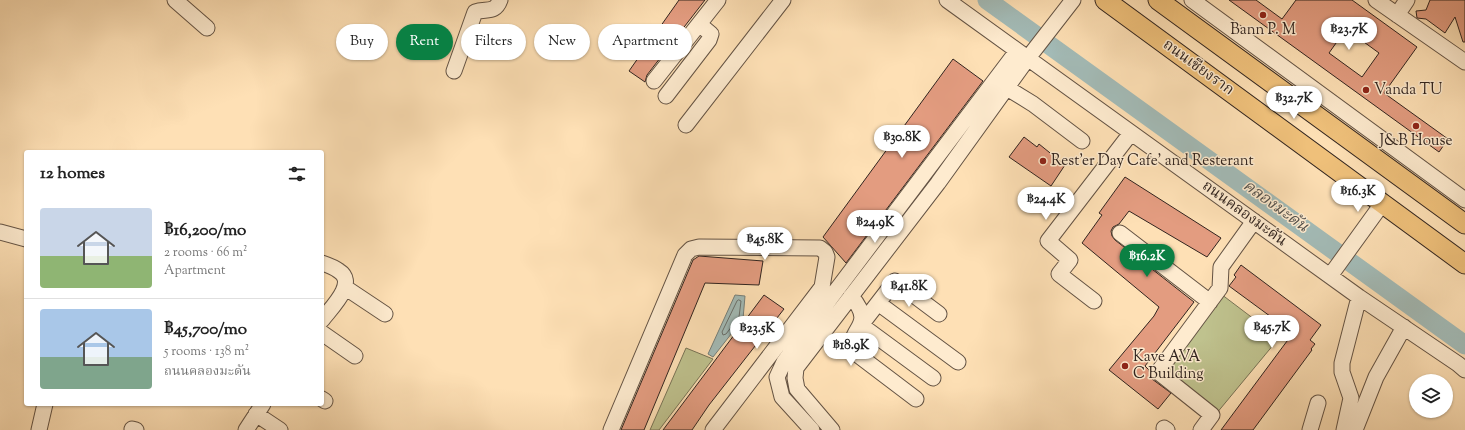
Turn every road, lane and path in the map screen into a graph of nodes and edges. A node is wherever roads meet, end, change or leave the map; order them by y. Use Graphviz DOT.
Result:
graph roads {
  1 [pos="175,0"];
  2 [pos="500,0"];
  3 [pos="718,0"];
  4 [pos="783,0"];
  5 [pos="947,0"];
  6 [pos="1073,0"];
  7 [pos="1105,0"];
  8 [pos="1158,0"];
  9 [pos="1192,0"];
  10 [pos="1376,0"];
  11 [pos="1407,0"];
  12 [pos="1397,14"];
  13 [pos="699,24"];
  14 [pos="207,28"];
  15 [pos="1026,54"];
  16 [pos="1465,62"];
  17 [pos="454,71"];
  18 [pos="654,81"];
  19 [pos="1007,88"];
  20 [pos="666,96"];
  21 [pos="686,125"];
  22 [pos="1131,133"];
  23 [pos="1082,141"];
  24 [pos="1465,200"];
  25 [pos="1382,204"];
  26 [pos="1254,222"];
  27 [pos="1465,224"];
  28 [pos="0,232"];
  29 [pos="1120,233"];
  30 [pos="24,238"];
  31 [pos="324,264"];
  32 [pos="1465,264"];
  33 [pos="1332,273"];
  34 [pos="346,288"];
  35 [pos="837,296"];
  36 [pos="1359,297"];
  37 [pos="1094,301"];
  38 [pos="1210,302"];
  39 [pos="878,303"];
  40 [pos="385,314"];
  41 [pos="939,314"];
  42 [pos="324,320"];
  43 [pos="862,324"];
  44 [pos="324,325"];
  45 [pos="1404,327"];
  46 [pos="355,356"];
  47 [pos="958,362"];
  48 [pos="790,365"];
  49 [pos="1465,370"];
  50 [pos="933,378"];
  51 [pos="797,389"];
  52 [pos="782,396"];
  53 [pos="916,400"];
  54 [pos="1318,403"];
  55 [pos="45,406"];
  56 [pos="260,409"];
  57 [pos="1309,426"];
  58 [pos="39,430"];
  59 [pos="246,430"];
  60 [pos="280,430"];
  61 [pos="611,430"];
  62 [pos="713,430"];
  63 [pos="812,430"];
  64 [pos="832,430"];
  65 [pos="1201,430"];
  66 [pos="1344,430"];
  67 [pos="1355,430"];
  1 -- 14 [label="street"];
  2 -- 17 [label="street"];
  3 -- 13 [label="street"];
  4 -- 21 [label="street"];
  5 -- 15 [label="street, ถนนคลองมะดัน"];
  6 -- 15 [label="street"];
  7 -- 25 [label="main road, ถนนเชียงราก"];
  8 -- 27 [label="main road, ถนนเชียงราก"];
  9 -- 24 [label="street"];
  10 -- 12 [label="street"];
  11 -- 12 [label="street"];
  12 -- 16 [label="street"];
  13 -- 18 [label="street"];
  13 -- 20 [label="street"];
  15 -- 19 [label="street"];
  15 -- 22 [label="street, ถนนคลองมะดัน"];
  15 -- 35 [label="street"];
  19 -- 23 [label="street"];
  19 -- 35 [label="street"];
  22 -- 26 [label="street, ถนนคลองมะดัน"];
  22 -- 37 [label="street"];
  25 -- 32 [label="main road, ถนนเชียงราก"];
  25 -- 33 [label="street"];
  26 -- 33 [label="street, ถนนคลองมะดัน"];
  26 -- 38 [label="street"];
  28 -- 30 [label="street"];
  29 -- 38 [label="street"];
  31 -- 34 [label="street"];
  33 -- 36 [label="street, ถนนคลองมะดัน"];
  34 -- 40 [label="street"];
  34 -- 42 [label="street"];
  35 -- 43 [label="street"];
  35 -- 48 [label="street"];
  35 -- 61 [label="street"];
  35 -- 62 [label="street"];
  36 -- 45 [label="street, ถนนคลองมะดัน"];
  36 -- 66 [label="street"];
  38 -- 65 [label="street"];
  39 -- 41 [label="street"];
  39 -- 43 [label="street"];
  39 -- 47 [label="street"];
  43 -- 50 [label="street"];
  43 -- 53 [label="street"];
  44 -- 46 [label="street"];
  45 -- 49 [label="street, ถนนคลองมะดัน"];
  45 -- 67 [label="street"];
  48 -- 51 [label="street"];
  48 -- 52 [label="street"];
  51 -- 52 [label="street"];
  51 -- 64 [label="street"];
  52 -- 63 [label="street"];
  54 -- 57 [label="street"];
  55 -- 58 [label="street"];
  56 -- 59 [label="street"];
  56 -- 60 [label="street"];
}
